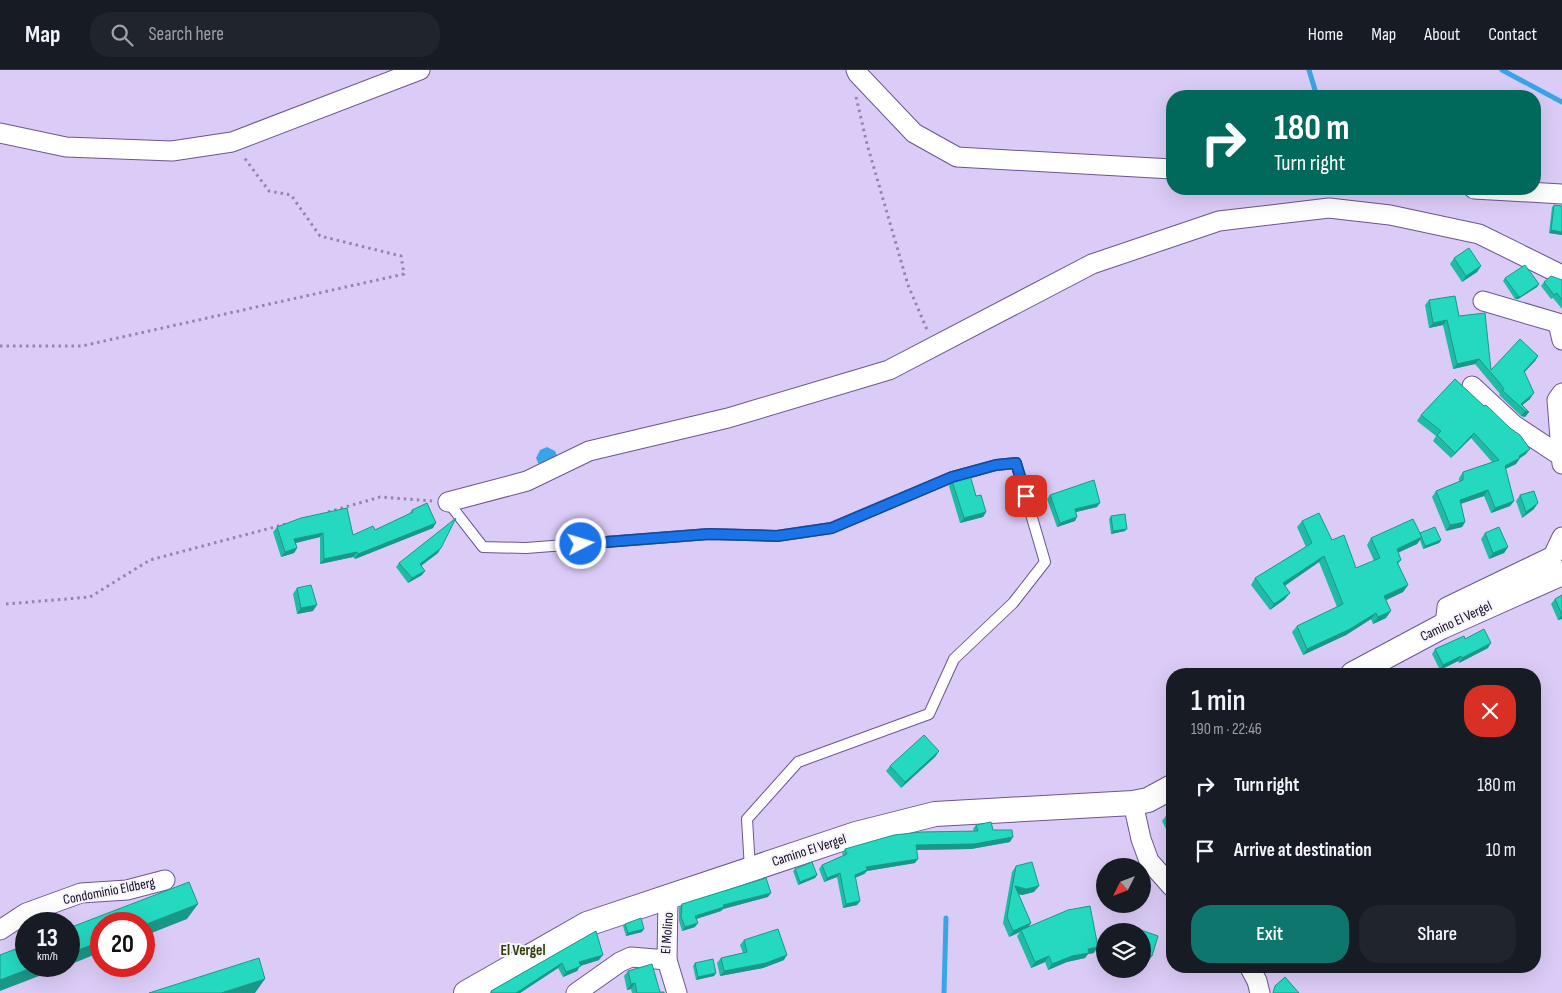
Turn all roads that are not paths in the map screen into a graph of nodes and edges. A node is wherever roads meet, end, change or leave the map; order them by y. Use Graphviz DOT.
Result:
graph roads {
  1 [pos="420,70"];
  2 [pos="857,72"];
  3 [pos="0,133"];
  4 [pos="1166,169"];
  5 [pos="1541,193"];
  6 [pos="1562,194"];
  7 [pos="1562,275"];
  8 [pos="1483,301"];
  9 [pos="1562,340"];
  10 [pos="1472,386"];
  11 [pos="1562,393"];
  12 [pos="1562,460"];
  13 [pos="448,502"];
  14 [pos="1562,537"];
  15 [pos="1562,573"];
  16 [pos="1445,626"];
  17 [pos="1364,668"];
  18 [pos="1166,790"];
  19 [pos="1133,803"];
  20 [pos="750,869"];
  21 [pos="165,880"];
  22 [pos="1166,880"];
  23 [pos="668,897"];
  24 [pos="0,930"];
  25 [pos="667,960"];
  26 [pos="1253,973"];
  27 [pos="466,993"];
  28 [pos="576,993"];
  29 [pos="677,993"];
  30 [pos="1260,993"];
  1 -- 3 [label="street"];
  2 -- 4 [label="street"];
  5 -- 6 [label="street"];
  7 -- 13 [label="street"];
  8 -- 9 [label="street"];
  10 -- 12 [label="street"];
  11 -- 12 [label="street"];
  13 -- 20 [label="lane"];
  14 -- 16 [label="street"];
  15 -- 16 [label="street, Camino El Vergel"];
  16 -- 17 [label="street, Camino El Vergel"];
  18 -- 19 [label="street, Camino El Vergel"];
  19 -- 20 [label="street, Camino El Vergel"];
  19 -- 22 [label="street"];
  20 -- 23 [label="street, Camino El Vergel"];
  21 -- 24 [label="street, Condominio Eldberg"];
  23 -- 25 [label="street, El Molino"];
  23 -- 27 [label="street, Camino El Vergel"];
  25 -- 28 [label="street, El Molino"];
  25 -- 29 [label="street"];
  26 -- 30 [label="street"];
}
